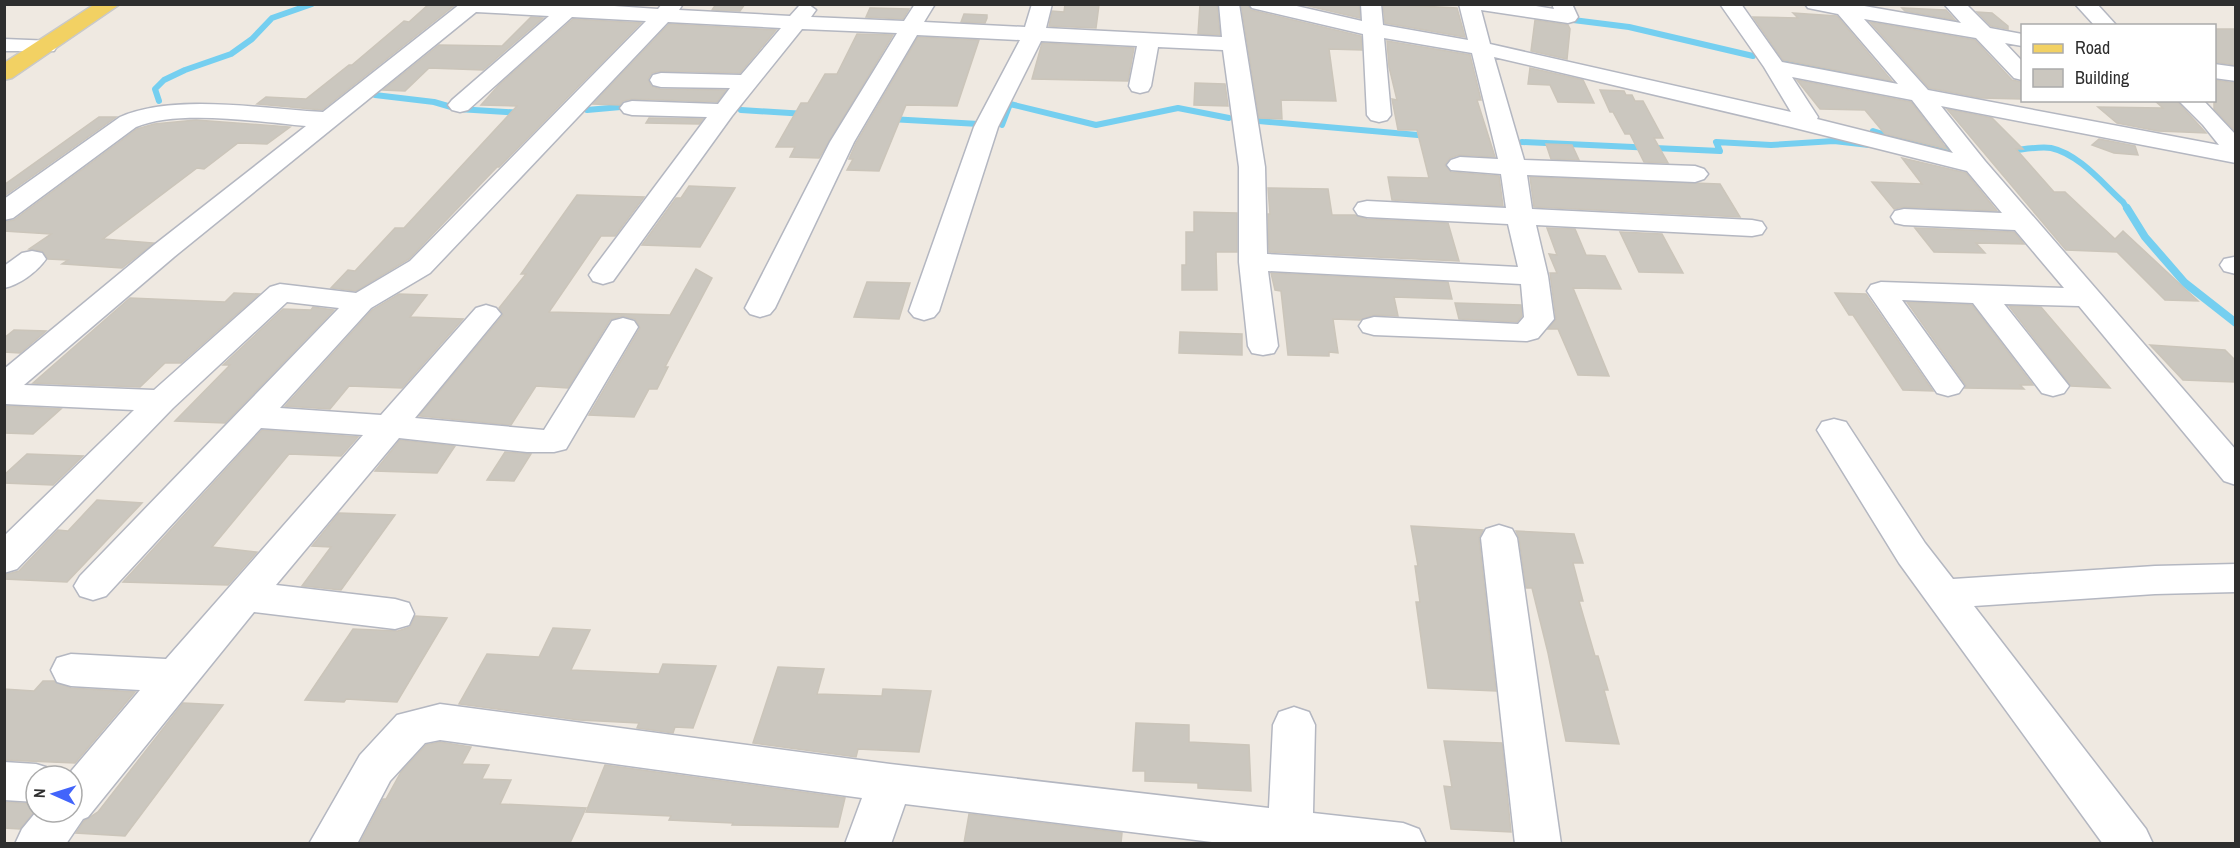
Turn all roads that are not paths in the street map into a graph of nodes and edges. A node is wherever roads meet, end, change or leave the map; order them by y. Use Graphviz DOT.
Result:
graph roads {
  1 [pos="110,4"];
  2 [pos="925,4"];
  3 [pos="1042,4"];
  4 [pos="1229,4"];
  5 [pos="1259,4"];
  6 [pos="1371,4"];
  7 [pos="1469,4"];
  8 [pos="1478,4"];
  9 [pos="1563,4"];
  10 [pos="1730,4"];
  11 [pos="1815,4"];
  12 [pos="1954,4"];
  13 [pos="2085,4"];
  14 [pos="472,5"];
  15 [pos="572,7"];
  16 [pos="1842,7"];
  17 [pos="669,10"];
  18 [pos="803,13"];
  19 [pos="2106,24"];
  20 [pos="909,28"];
  21 [pos="1373,30"];
  22 [pos="1034,33"];
  23 [pos="1984,34"];
  24 [pos="1149,40"];
  25 [pos="2021,40"];
  26 [pos="1233,44"];
  27 [pos="4,45"];
  28 [pos="46,46"];
  29 [pos="1481,48"];
  30 [pos="1775,67"];
  31 [pos="2216,71"];
  32 [pos="2021,72"];
  33 [pos="4,73"];
  34 [pos="2235,74"];
  35 [pos="661,80"];
  36 [pos="748,82"];
  37 [pos="1140,86"];
  38 [pos="1921,96"];
  39 [pos="2051,102"];
  40 [pos="2191,102"];
  41 [pos="460,105"];
  42 [pos="632,108"];
  43 [pos="724,111"];
  44 [pos="1379,115"];
  45 [pos="1789,119"];
  46 [pos="330,120"];
  47 [pos="2075,126"];
  48 [pos="2235,151"];
  49 [pos="2235,156"];
  50 [pos="1460,165"];
  51 [pos="1513,166"];
  52 [pos="1976,166"];
  53 [pos="1695,174"];
  54 [pos="1367,209"];
  55 [pos="4,212"];
  56 [pos="1520,216"];
  57 [pos="1904,217"];
  58 [pos="2023,222"];
  59 [pos="1752,228"];
  60 [pos="32,259"];
  61 [pos="1253,262"];
  62 [pos="603,275"];
  63 [pos="1534,276"];
  64 [pos="4,280"];
  65 [pos="1982,295"];
  66 [pos="2087,298"];
  67 [pos="361,302"];
  68 [pos="760,308"];
  69 [pos="924,310"];
  70 [pos="486,314"];
  71 [pos="1374,326"];
  72 [pos="624,327"];
  73 [pos="1263,346"];
  74 [pos="1948,386"];
  75 [pos="2053,386"];
  76 [pos="4,387"];
  77 [pos="4,394"];
  78 [pos="162,401"];
  79 [pos="254,417"];
  80 [pos="390,426"];
  81 [pos="1834,430"];
  82 [pos="2235,473"];
  83 [pos="1499,537"];
  84 [pos="4,559"];
  85 [pos="2235,578"];
  86 [pos="93,586"];
  87 [pos="1942,594"];
  88 [pos="245,596"];
  89 [pos="395,614"];
  90 [pos="71,670"];
  91 [pos="176,676"];
  92 [pos="1294,725"];
  93 [pos="4,781"];
  94 [pos="24,782"];
  95 [pos="890,783"];
  96 [pos="84,784"];
  97 [pos="53,824"];
  98 [pos="1290,837"];
  99 [pos="39,843"];
  100 [pos="332,843"];
  101 [pos="868,843"];
  102 [pos="1404,843"];
  103 [pos="1538,843"];
  104 [pos="2130,843"];
  1 -- 28 [label="main road"];
  2 -- 20 [label="street"];
  3 -- 22 [label="street"];
  4 -- 26 [label="street"];
  5 -- 21 [label="street"];
  6 -- 21 [label="street"];
  7 -- 29 [label="street"];
  8 -- 9 [label="street"];
  10 -- 30 [label="street"];
  11 -- 16 [label="street"];
  12 -- 23 [label="street"];
  13 -- 19 [label="street"];
  14 -- 15 [label="street"];
  14 -- 46 [label="street"];
  15 -- 17 [label="street"];
  15 -- 41 [label="street"];
  16 -- 23 [label="street"];
  16 -- 38 [label="street"];
  17 -- 18 [label="street"];
  17 -- 67 [label="street"];
  18 -- 20 [label="street"];
  18 -- 36 [label="street"];
  20 -- 22 [label="street"];
  20 -- 68 [label="street"];
  21 -- 29 [label="street"];
  21 -- 44 [label="street"];
  22 -- 24 [label="street"];
  22 -- 69 [label="street"];
  23 -- 25 [label="street"];
  23 -- 32 [label="street"];
  24 -- 26 [label="street"];
  24 -- 37 [label="street"];
  26 -- 61 [label="street"];
  27 -- 28 [label="street"];
  28 -- 33 [label="main road"];
  29 -- 45 [label="street"];
  29 -- 51 [label="street"];
  30 -- 38 [label="street"];
  30 -- 45 [label="street"];
  31 -- 34 [label="street"];
  35 -- 36 [label="street"];
  36 -- 43 [label="street"];
  38 -- 47 [label="street"];
  38 -- 52 [label="street"];
  39 -- 47 [label="street"];
  40 -- 48 [label="street"];
  42 -- 43 [label="street"];
  43 -- 62 [label="street"];
  45 -- 52 [label="street"];
  46 -- 55 [label="street"];
  46 -- 76 [label="street"];
  47 -- 49 [label="street"];
  50 -- 51 [label="street"];
  51 -- 53 [label="street"];
  51 -- 56 [label="street"];
  52 -- 58 [label="street"];
  54 -- 56 [label="street"];
  56 -- 59 [label="street"];
  56 -- 63 [label="street"];
  57 -- 58 [label="street"];
  58 -- 66 [label="street"];
  60 -- 64 [label="street"];
  61 -- 63 [label="street"];
  61 -- 73 [label="street"];
  63 -- 71 [label="street"];
  65 -- 66 [label="street"];
  65 -- 74 [label="street"];
  65 -- 75 [label="street"];
  66 -- 82 [label="street"];
  67 -- 78 [label="street"];
  67 -- 79 [label="street"];
  70 -- 80 [label="street"];
  72 -- 80 [label="street"];
  77 -- 78 [label="street"];
  78 -- 84 [label="street"];
  79 -- 80 [label="street"];
  79 -- 86 [label="street"];
  80 -- 88 [label="street"];
  81 -- 87 [label="street"];
  83 -- 103 [label="street"];
  85 -- 87 [label="street"];
  87 -- 104 [label="street"];
  88 -- 89 [label="street"];
  88 -- 91 [label="street"];
  90 -- 91 [label="street"];
  91 -- 96 [label="street"];
  92 -- 98 [label="street"];
  93 -- 94 [label="street"];
  95 -- 98 [label="street"];
  95 -- 100 [label="street"];
  95 -- 101 [label="street"];
  97 -- 99 [label="street"];
  98 -- 102 [label="street"];
}
